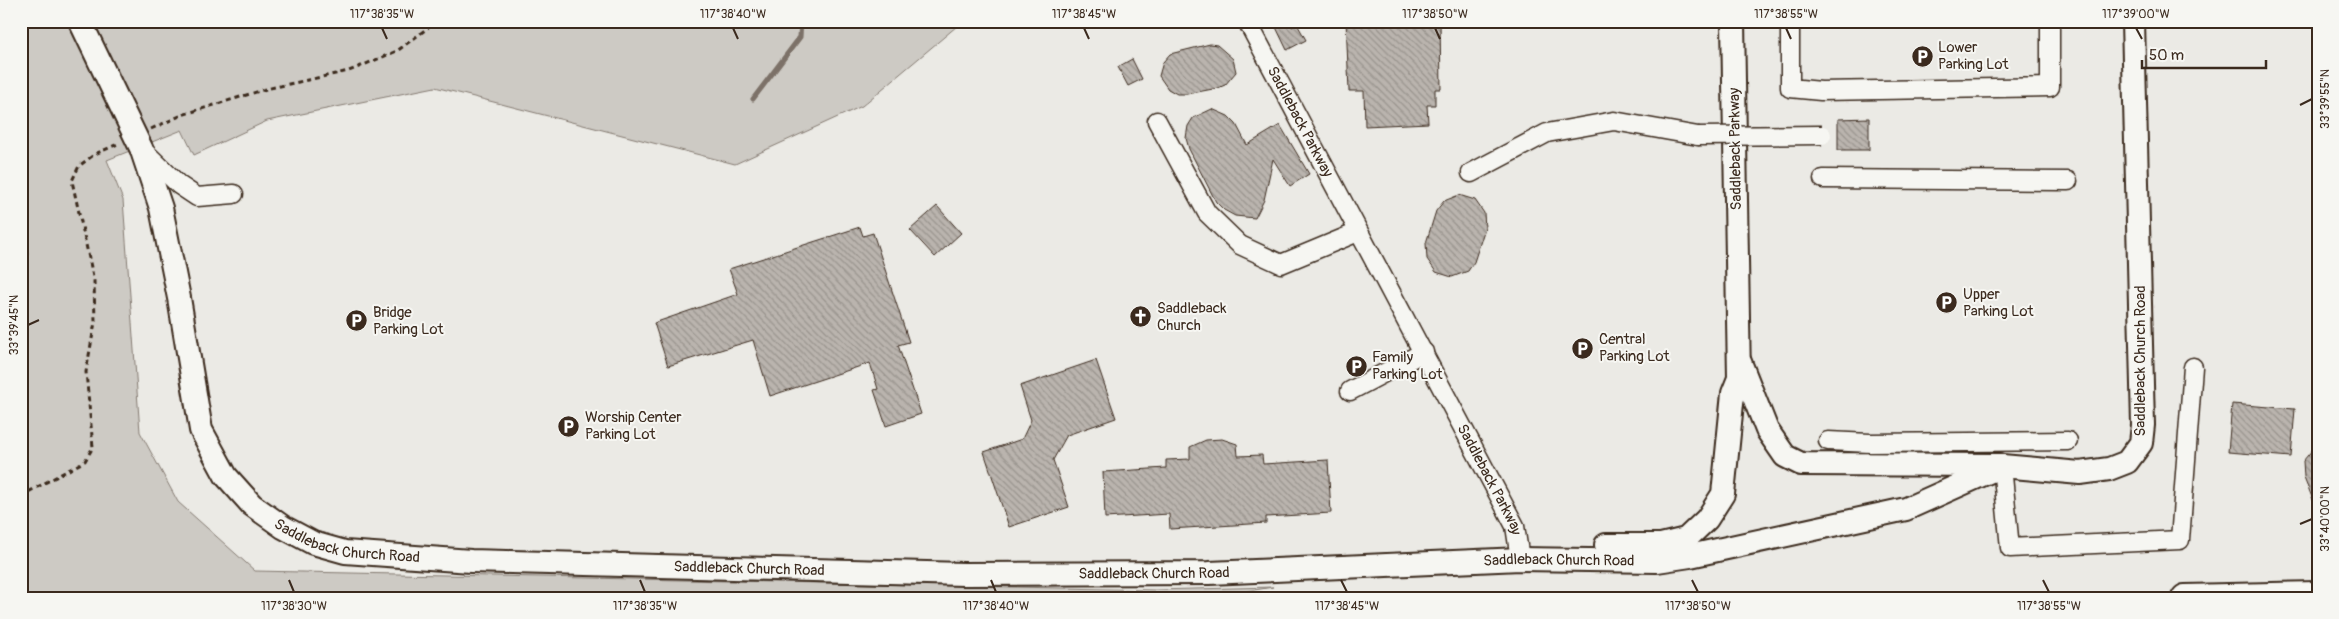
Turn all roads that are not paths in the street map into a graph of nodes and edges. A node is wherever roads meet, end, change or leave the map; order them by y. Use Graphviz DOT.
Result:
graph roads {
  1 [pos="80,21"];
  2 [pos="1248,21"];
  3 [pos="1733,21"];
  4 [pos="1790,21"];
  5 [pos="2050,21"];
  6 [pos="2133,21"];
  7 [pos="1157,122"];
  8 [pos="1822,135"];
  9 [pos="141,148"];
  10 [pos="1471,173"];
  11 [pos="1823,179"];
  12 [pos="2068,181"];
  13 [pos="234,194"];
  14 [pos="1358,232"];
  15 [pos="1424,352"];
  16 [pos="1738,358"];
  17 [pos="2193,367"];
  18 [pos="1350,391"];
  19 [pos="1828,441"];
  20 [pos="2068,441"];
  21 [pos="2002,466"];
  22 [pos="1520,558"];
  23 [pos="2318,595"];
  24 [pos="2185,598"];
  1 -- 9 [label="main road, Saddleback Church Road, bridge"];
  2 -- 14 [label="street, Saddleback Parkway"];
  3 -- 16 [label="main road, Saddleback Parkway"];
  4 -- 5 [label="street"];
  6 -- 21 [label="main road, Saddleback Church Road"];
  7 -- 14 [label="street"];
  8 -- 10 [label="street, bridge"];
  9 -- 13 [label="street"];
  9 -- 22 [label="main road, Saddleback Church Road"];
  11 -- 12 [label="street"];
  14 -- 15 [label="street, Saddleback Parkway"];
  15 -- 18 [label="street"];
  15 -- 22 [label="street, Saddleback Parkway"];
  16 -- 21 [label="main road"];
  16 -- 22 [label="main road, Saddleback Parkway"];
  17 -- 21 [label="street"];
  19 -- 20 [label="street"];
  21 -- 22 [label="main road, Saddleback Church Road"];
  23 -- 24 [label="highway"];
}
